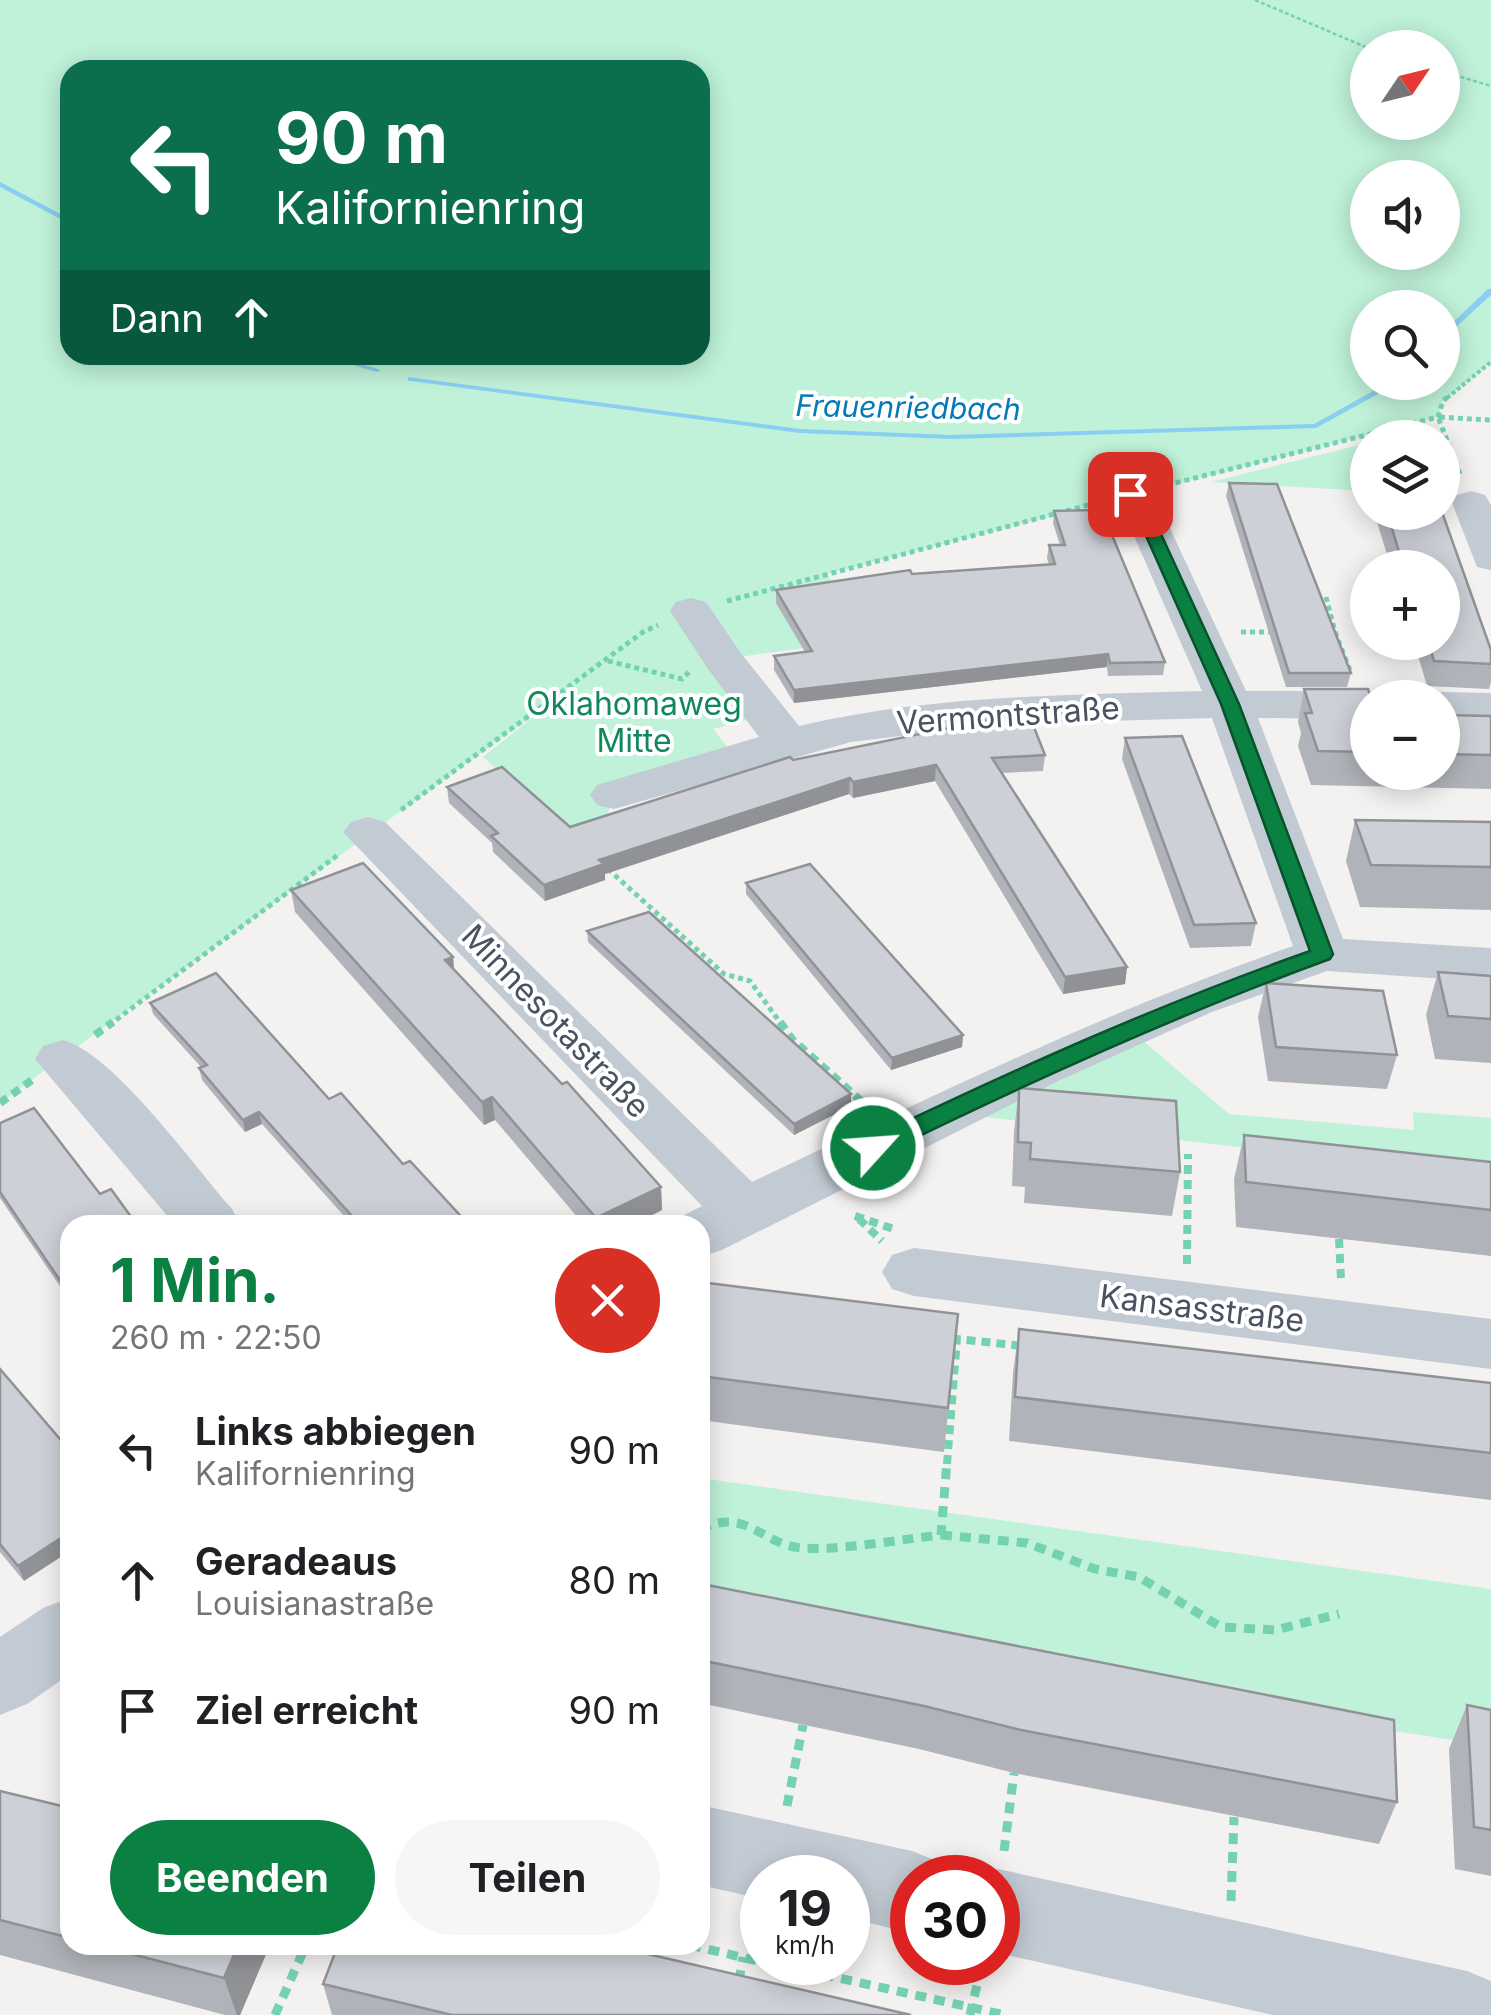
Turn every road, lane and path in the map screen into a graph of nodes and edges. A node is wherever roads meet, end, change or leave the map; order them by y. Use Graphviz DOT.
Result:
graph roads {
  1 [pos="1255,0"];
  2 [pos="1350,40"];
  3 [pos="1460,77"];
  4 [pos="1491,86"];
  5 [pos="1491,420"];
  6 [pos="1130,494"];
  7 [pos="1471,504"];
  8 [pos="1491,558"];
  9 [pos="1326,597"];
  10 [pos="691,611"];
  11 [pos="1195,632"];
  12 [pos="1283,632"];
  13 [pos="1318,632"];
  14 [pos="1336,632"];
  15 [pos="723,660"];
  16 [pos="608,661"];
  17 [pos="1356,680"];
  18 [pos="1350,692"];
  19 [pos="1230,704"];
  20 [pos="1460,706"];
  21 [pos="1491,707"];
  22 [pos="788,743"];
  23 [pos="614,795"];
  24 [pos="368,832"];
  25 [pos="607,868"];
  26 [pos="1322,954"];
  27 [pos="1491,965"];
  28 [pos="62,1059"];
  29 [pos="876,1115"];
  30 [pos="1188,1154"];
  31 [pos="202,1215"];
  32 [pos="721,1222"];
  33 [pos="1339,1239"];
  34 [pos="1187,1267"];
  35 [pos="914,1272"];
  36 [pos="1341,1289"];
  37 [pos="1491,1344"];
  38 [pos="1030,1347"];
  39 [pos="710,1524"];
  40 [pos="941,1536"];
  41 [pos="1339,1614"];
  42 [pos="60,1638"];
  43 [pos="0,1680"];
  44 [pos="803,1725"];
  45 [pos="1014,1773"];
  46 [pos="1234,1817"];
  47 [pos="738,1853"];
  48 [pos="1004,1855"];
  49 [pos="890,1887"];
  50 [pos="1020,1893"];
  51 [pos="710,1950"];
  52 [pos="302,1955"];
  53 [pos="740,1956"];
  54 [pos="1230,1962"];
  55 [pos="740,1974"];
  56 [pos="861,1985"];
  57 [pos="976,1985"];
  58 [pos="736,1996"];
  59 [pos="970,2011"];
  60 [pos="275,2015"];
  61 [pos="1004,2015"];
  62 [pos="1467,2015"];
  1 -- 2 [label="path"];
  3 -- 4 [label="path"];
  5 -- 7 [label="path"];
  6 -- 11 [label="street"];
  7 -- 8 [label="street"];
  9 -- 14 [label="path"];
  10 -- 15 [label="street"];
  11 -- 12 [label="path"];
  11 -- 19 [label="street"];
  13 -- 14 [label="path"];
  14 -- 17 [label="path"];
  15 -- 16 [label="path"];
  15 -- 22 [label="street"];
  18 -- 19 [label="street, Vermontstraße"];
  19 -- 22 [label="street, Vermontstraße"];
  19 -- 26 [label="street"];
  20 -- 21 [label="street"];
  22 -- 23 [label="street, Vermontstraße"];
  24 -- 32 [label="street, Minnesotastraße"];
  25 -- 29 [label="path"];
  26 -- 27 [label="street"];
  26 -- 32 [label="street"];
  28 -- 31 [label="street"];
  30 -- 34 [label="path"];
  33 -- 36 [label="path"];
  35 -- 37 [label="street, Kansasstraße"];
  38 -- 40 [label="path"];
  39 -- 40 [label="path"];
  40 -- 41 [label="path"];
  42 -- 43 [label="street"];
  44 -- 47 [label="path"];
  45 -- 48 [label="path"];
  46 -- 54 [label="path"];
  47 -- 49 [label="street"];
  50 -- 54 [label="street"];
  51 -- 53 [label="path"];
  52 -- 60 [label="path"];
  54 -- 62 [label="street"];
  55 -- 58 [label="path"];
  56 -- 59 [label="path"];
  57 -- 59 [label="path"];
  59 -- 61 [label="path"];
}
